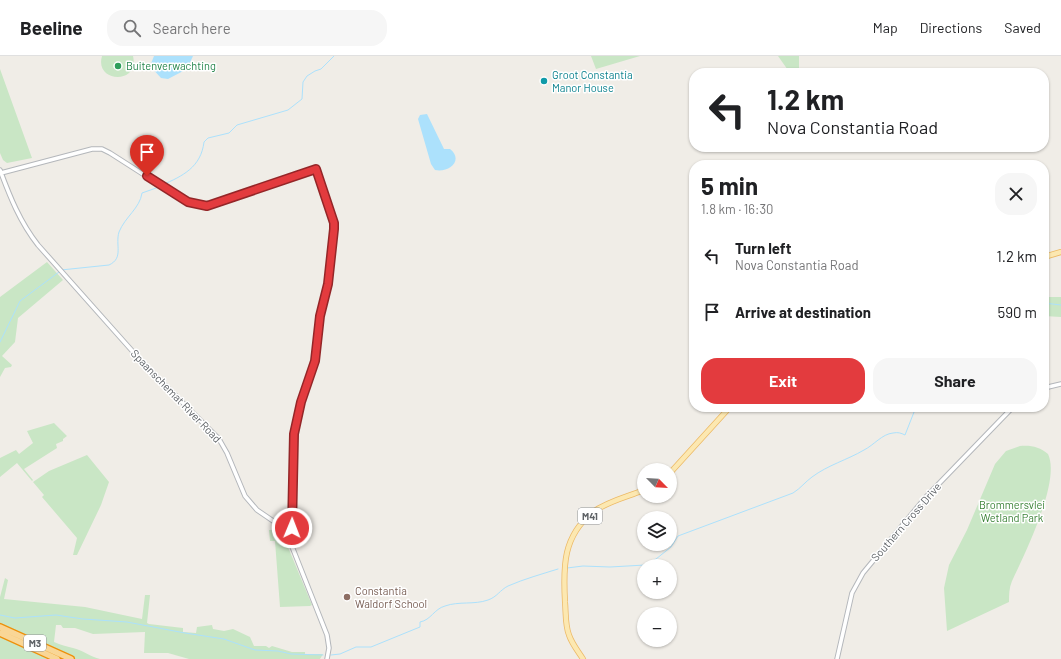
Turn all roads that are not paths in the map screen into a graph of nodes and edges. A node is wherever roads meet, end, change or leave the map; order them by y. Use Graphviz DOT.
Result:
graph roads {
  1 [pos="1,171"];
  2 [pos="1061,252"];
  3 [pos="1049,256"];
  4 [pos="1061,384"];
  5 [pos="1049,387"];
  6 [pos="725,412"];
  7 [pos="1008,412"];
  8 [pos="677,465"];
  9 [pos="637,493"];
  10 [pos="292,528"];
  11 [pos="283,531"];
  12 [pos="287,537"];
  13 [pos="0,627"];
  14 [pos="0,634"];
  15 [pos="29,647"];
  16 [pos="52,659"];
  17 [pos="57,659"];
  18 [pos="71,659"];
  19 [pos="327,659"];
  20 [pos="583,659"];
  21 [pos="838,659"];
  1 -- 10 [label="street"];
  1 -- 11 [label="street, Spaanschemat River Road"];
  2 -- 3 [label="main road"];
  4 -- 5 [label="street"];
  6 -- 8 [label="main road"];
  7 -- 21 [label="street, Southern Cross Drive"];
  9 -- 20 [label="main road, M41"];
  10 -- 11 [label="street"];
  10 -- 12 [label="street"];
  11 -- 12 [label="street, Spaanschemat River Road"];
  12 -- 19 [label="street, Spaanschemat River Road"];
  13 -- 18 [label="highway, M3"];
  14 -- 15 [label="highway, M3"];
  15 -- 16 [label="highway"];
  15 -- 17 [label="highway, M3"];
}
